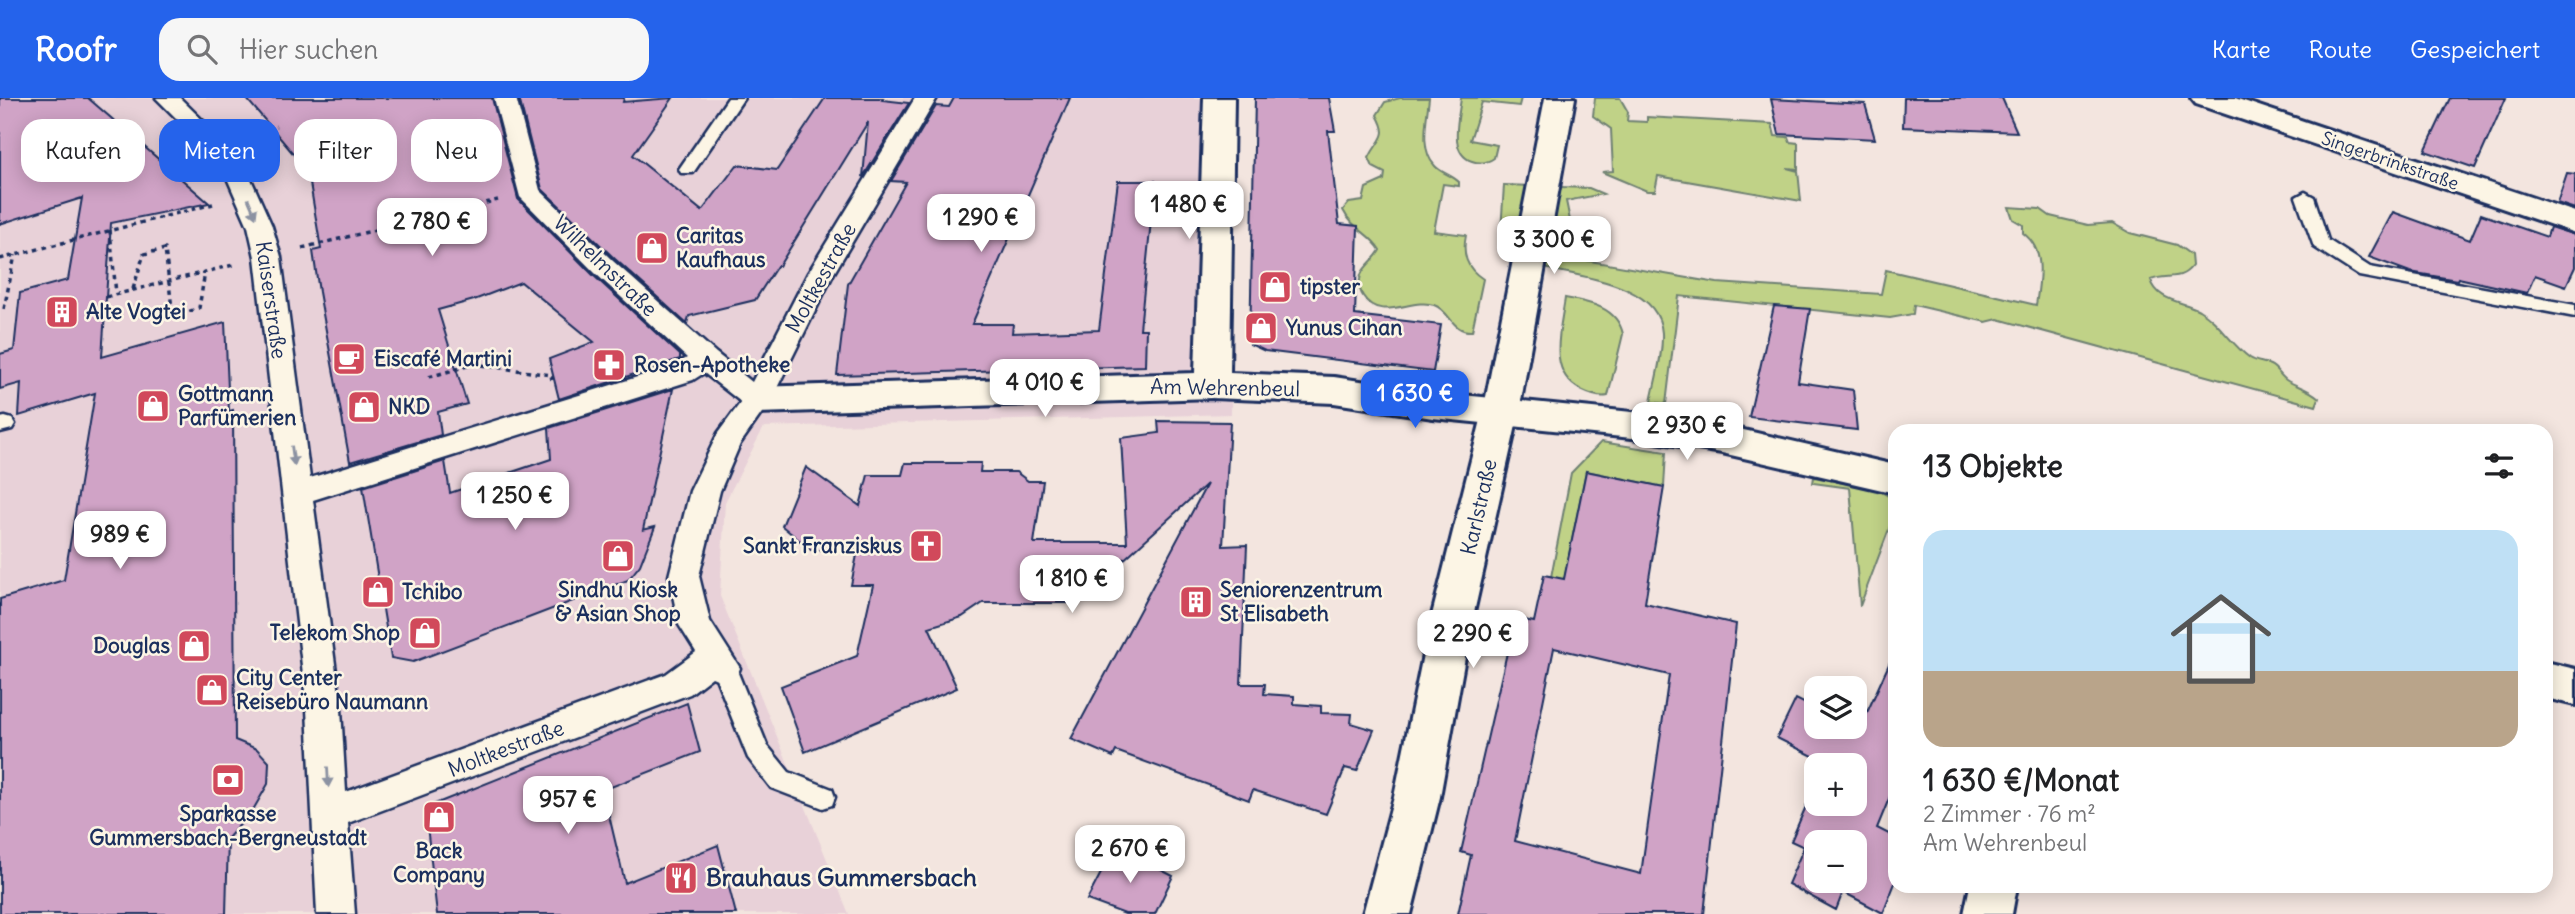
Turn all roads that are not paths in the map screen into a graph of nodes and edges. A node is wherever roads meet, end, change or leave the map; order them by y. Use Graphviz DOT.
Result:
graph roads {
  1 [pos="167,98"];
  2 [pos="505,98"];
  3 [pos="736,98"];
  4 [pos="926,98"];
  5 [pos="1219,98"];
  6 [pos="2206,98"];
  7 [pos="1559,102"];
  8 [pos="687,169"];
  9 [pos="2305,197"];
  10 [pos="2575,223"];
  11 [pos="2575,312"];
  12 [pos="706,359"];
  13 [pos="1212,385"];
  14 [pos="757,400"];
  15 [pos="1501,412"];
  16 [pos="1888,477"];
  17 [pos="298,493"];
  18 [pos="720,662"];
  19 [pos="2553,682"];
  20 [pos="2575,687"];
  21 [pos="823,796"];
  22 [pos="330,814"];
  23 [pos="1992,893"];
  24 [pos="336,914"];
  25 [pos="1387,914"];
  26 [pos="1987,914"];
  1 -- 17 [label="street, Kaiserstraße, one-way"];
  2 -- 12 [label="street, Wilhelmstraße"];
  3 -- 8 [label="lane"];
  4 -- 14 [label="street, Moltkestraße"];
  5 -- 13 [label="street"];
  6 -- 10 [label="street, Singerbrinkstraße"];
  7 -- 15 [label="street, Karlstraße"];
  9 -- 11 [label="lane"];
  12 -- 14 [label="street, Wilhelmstraße"];
  12 -- 17 [label="street"];
  13 -- 14 [label="street, Am Wehrenbeul"];
  13 -- 15 [label="street, Am Wehrenbeul"];
  14 -- 18 [label="street, Moltkestraße"];
  15 -- 16 [label="street, Am Wehrenbeul"];
  15 -- 25 [label="street, Karlstraße"];
  17 -- 22 [label="street, Kaiserstraße, one-way"];
  18 -- 21 [label="lane"];
  18 -- 22 [label="street, Moltkestraße"];
  19 -- 20 [label="street"];
  22 -- 24 [label="street, Kaiserstraße"];
  23 -- 26 [label="street"];
}
